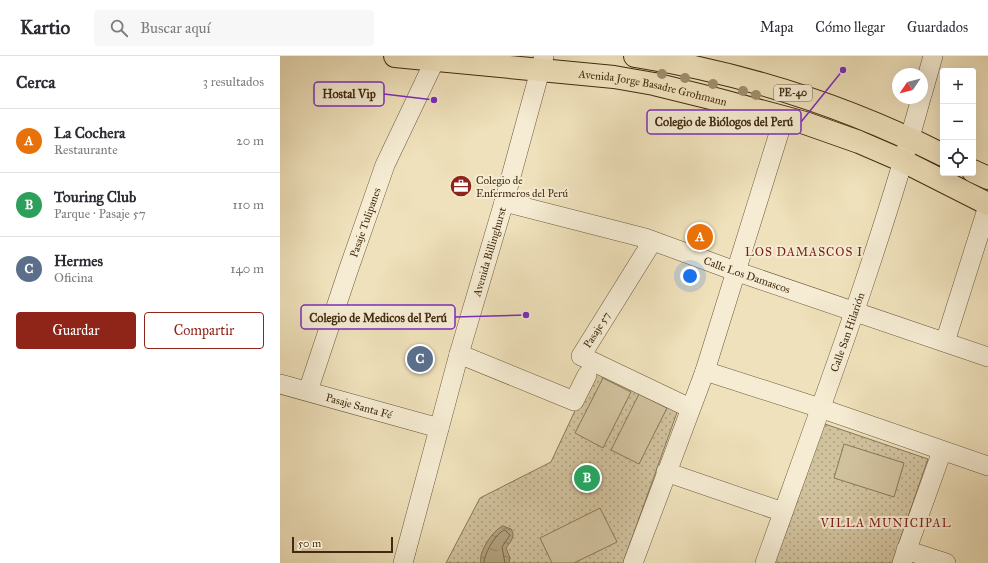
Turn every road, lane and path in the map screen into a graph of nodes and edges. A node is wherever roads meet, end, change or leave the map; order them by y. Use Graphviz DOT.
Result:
graph roads {
  1 [pos="395,56"];
  2 [pos="635,56"];
  3 [pos="933,56"];
  4 [pos="436,58"];
  5 [pos="657,58"];
  6 [pos="542,63"];
  7 [pos="928,75"];
  8 [pos="920,104"];
  9 [pos="784,117"];
  10 [pos="910,139"];
  11 [pos="940,154"];
  12 [pos="903,161"];
  13 [pos="976,172"];
  14 [pos="988,178"];
  15 [pos="504,202"];
  16 [pos="988,205"];
  17 [pos="652,242"];
  18 [pos="735,271"];
  19 [pos="853,312"];
  20 [pos="945,342"];
  21 [pos="458,354"];
  22 [pos="988,357"];
  23 [pos="705,371"];
  24 [pos="586,376"];
  25 [pos="280,384"];
  26 [pos="308,390"];
  27 [pos="690,408"];
  28 [pos="820,408"];
  29 [pos="439,428"];
  30 [pos="942,451"];
  31 [pos="988,466"];
  32 [pos="666,472"];
  33 [pos="783,512"];
  34 [pos="904,556"];
  35 [pos="403,563"];
  36 [pos="633,563"];
  37 [pos="765,563"];
  38 [pos="946,563"];
  1 -- 4 [label="highway, Avenida Jorge Basadre Grohmann / PE-40"];
  2 -- 5 [label="highway, PE-40"];
  3 -- 7 [label="street, Calle San Hilarión"];
  4 -- 6 [label="highway, Avenida Jorge Basadre Grohmann / PE-40"];
  4 -- 26 [label="street, Pasaje Tulipanes"];
  5 -- 10 [label="highway, PE-40"];
  6 -- 9 [label="highway, Avenida Jorge Basadre Grohmann / PE-40"];
  6 -- 15 [label="street, Avenida Billinghurst"];
  8 -- 10 [label="street, Calle San Hilarión"];
  9 -- 12 [label="highway, Avenida Jorge Basadre Grohmann / PE-40"];
  9 -- 18 [label="street"];
  10 -- 11 [label="highway, PE-40"];
  10 -- 12 [label="street, Calle San Hilarión"];
  12 -- 16 [label="highway, Avenida Jorge Basadre Grohmann / PE-40"];
  12 -- 19 [label="street, Calle San Hilarión"];
  13 -- 14 [label="highway"];
  15 -- 17 [label="street, Calle Los Damascos"];
  15 -- 21 [label="street, Avenida Billinghurst"];
  16 -- 20 [label="street"];
  17 -- 18 [label="street, Calle Los Damascos"];
  17 -- 27 [label="street, Pasaje 57"];
  18 -- 19 [label="street, Calle Los Damascos"];
  18 -- 23 [label="street"];
  19 -- 20 [label="street, Calle Los Damascos"];
  19 -- 28 [label="street, Calle San Hilarión"];
  20 -- 22 [label="street, Calle Los Damascos"];
  21 -- 24 [label="street"];
  21 -- 29 [label="street, Avenida Billinghurst"];
  23 -- 27 [label="street"];
  23 -- 28 [label="street"];
  25 -- 26 [label="street, Pasaje Santa Fé"];
  26 -- 29 [label="street, Pasaje Santa Fé"];
  27 -- 32 [label="street"];
  28 -- 30 [label="street"];
  28 -- 33 [label="street, Calle San Hilarión"];
  29 -- 35 [label="street, Avenida Billinghurst"];
  30 -- 31 [label="street"];
  30 -- 34 [label="street"];
  32 -- 33 [label="street"];
  32 -- 36 [label="street"];
  33 -- 37 [label="street, Calle San Hilarión"];
  34 -- 38 [label="street"];
}
